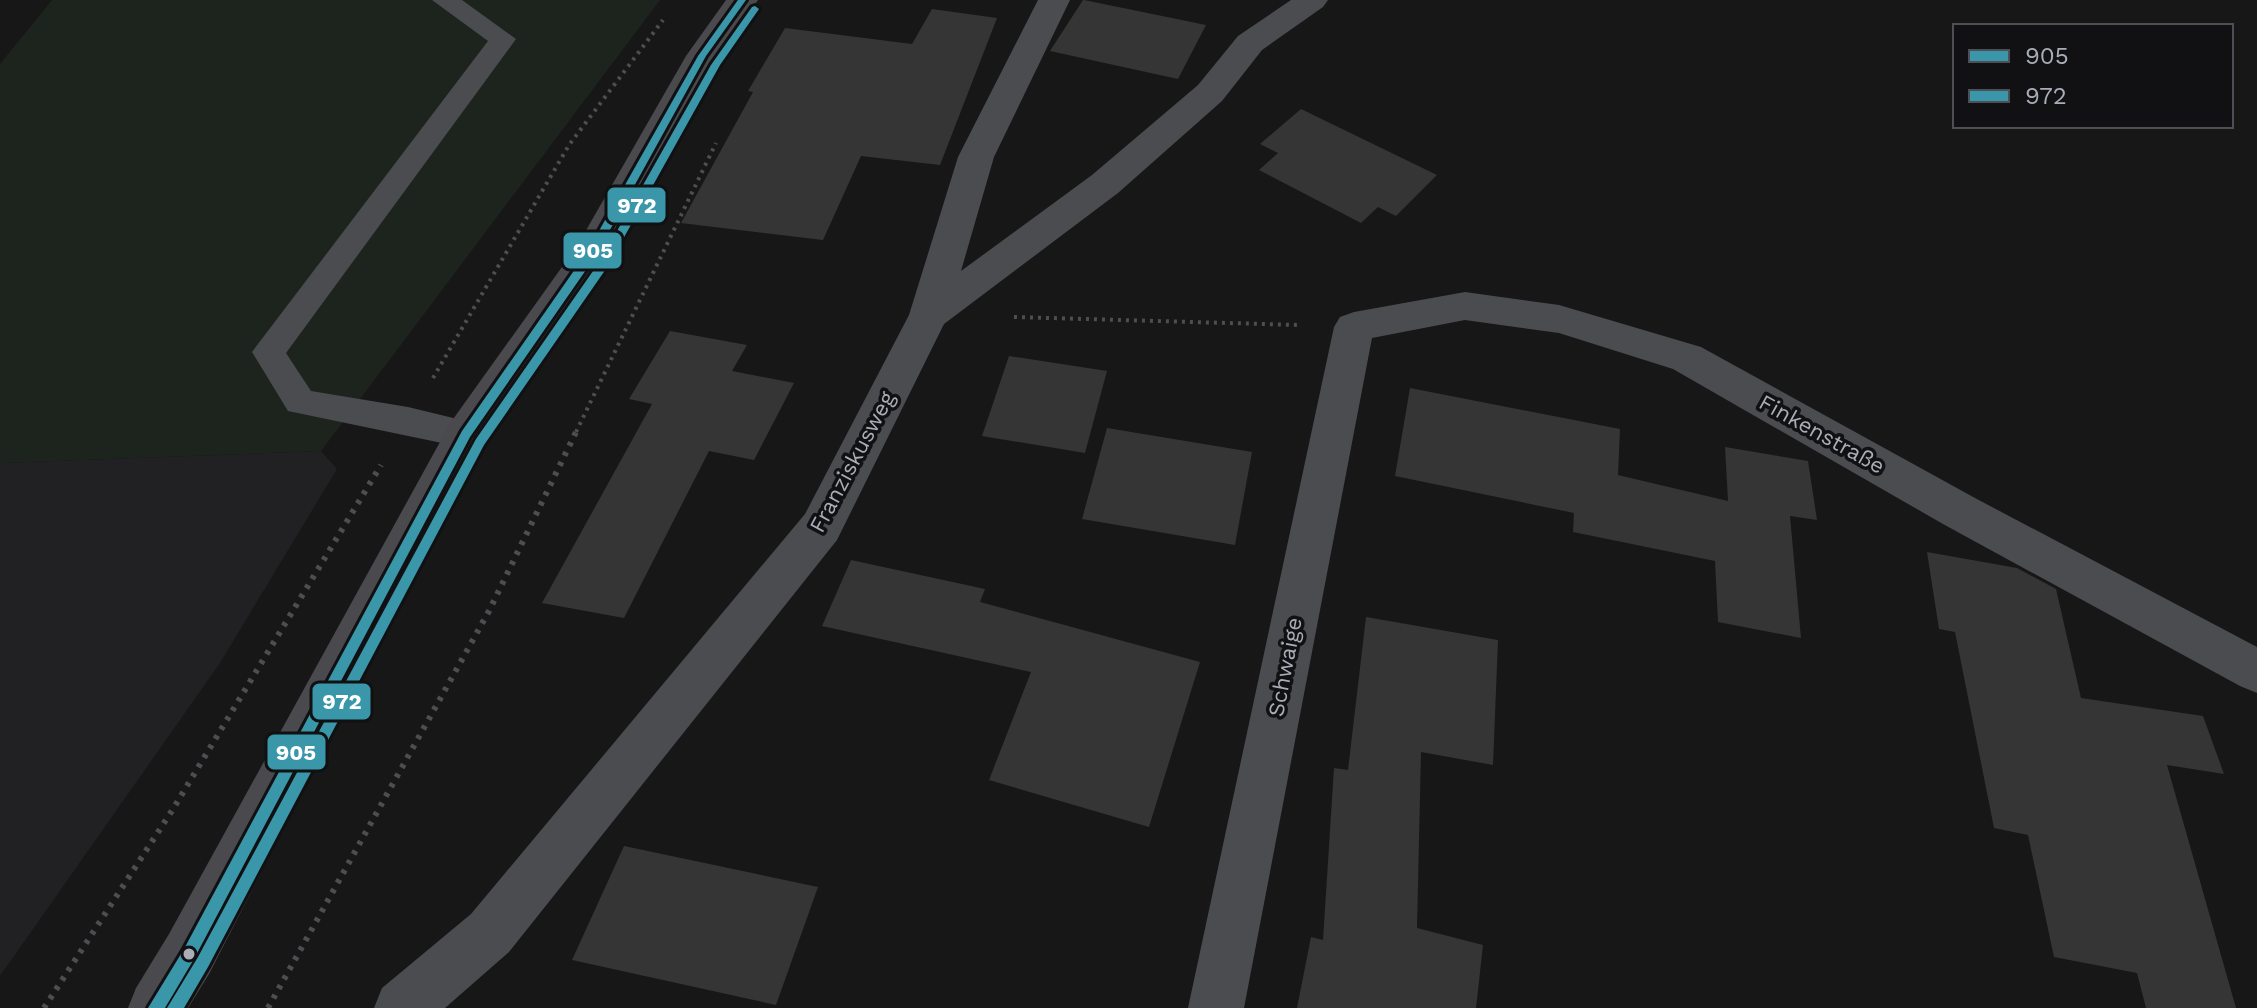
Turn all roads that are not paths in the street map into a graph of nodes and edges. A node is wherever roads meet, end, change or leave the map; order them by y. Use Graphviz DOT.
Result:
graph roads {
  1 [pos="445,0"];
  2 [pos="742,0"];
  3 [pos="1054,0"];
  4 [pos="1312,0"];
  5 [pos="929,315"];
  6 [pos="1354,327"];
  7 [pos="466,434"];
  8 [pos="2257,671"];
  9 [pos="156,1008"];
  10 [pos="402,1008"];
  11 [pos="1216,1008"];
  1 -- 7 [label="lane"];
  2 -- 7 [label="main road"];
  3 -- 5 [label="street"];
  4 -- 5 [label="street, Franziskusweg"];
  5 -- 10 [label="street, Franziskusweg"];
  6 -- 8 [label="street, Finkenstraße"];
  6 -- 11 [label="street, Schwaige"];
  7 -- 9 [label="main road"];
}
